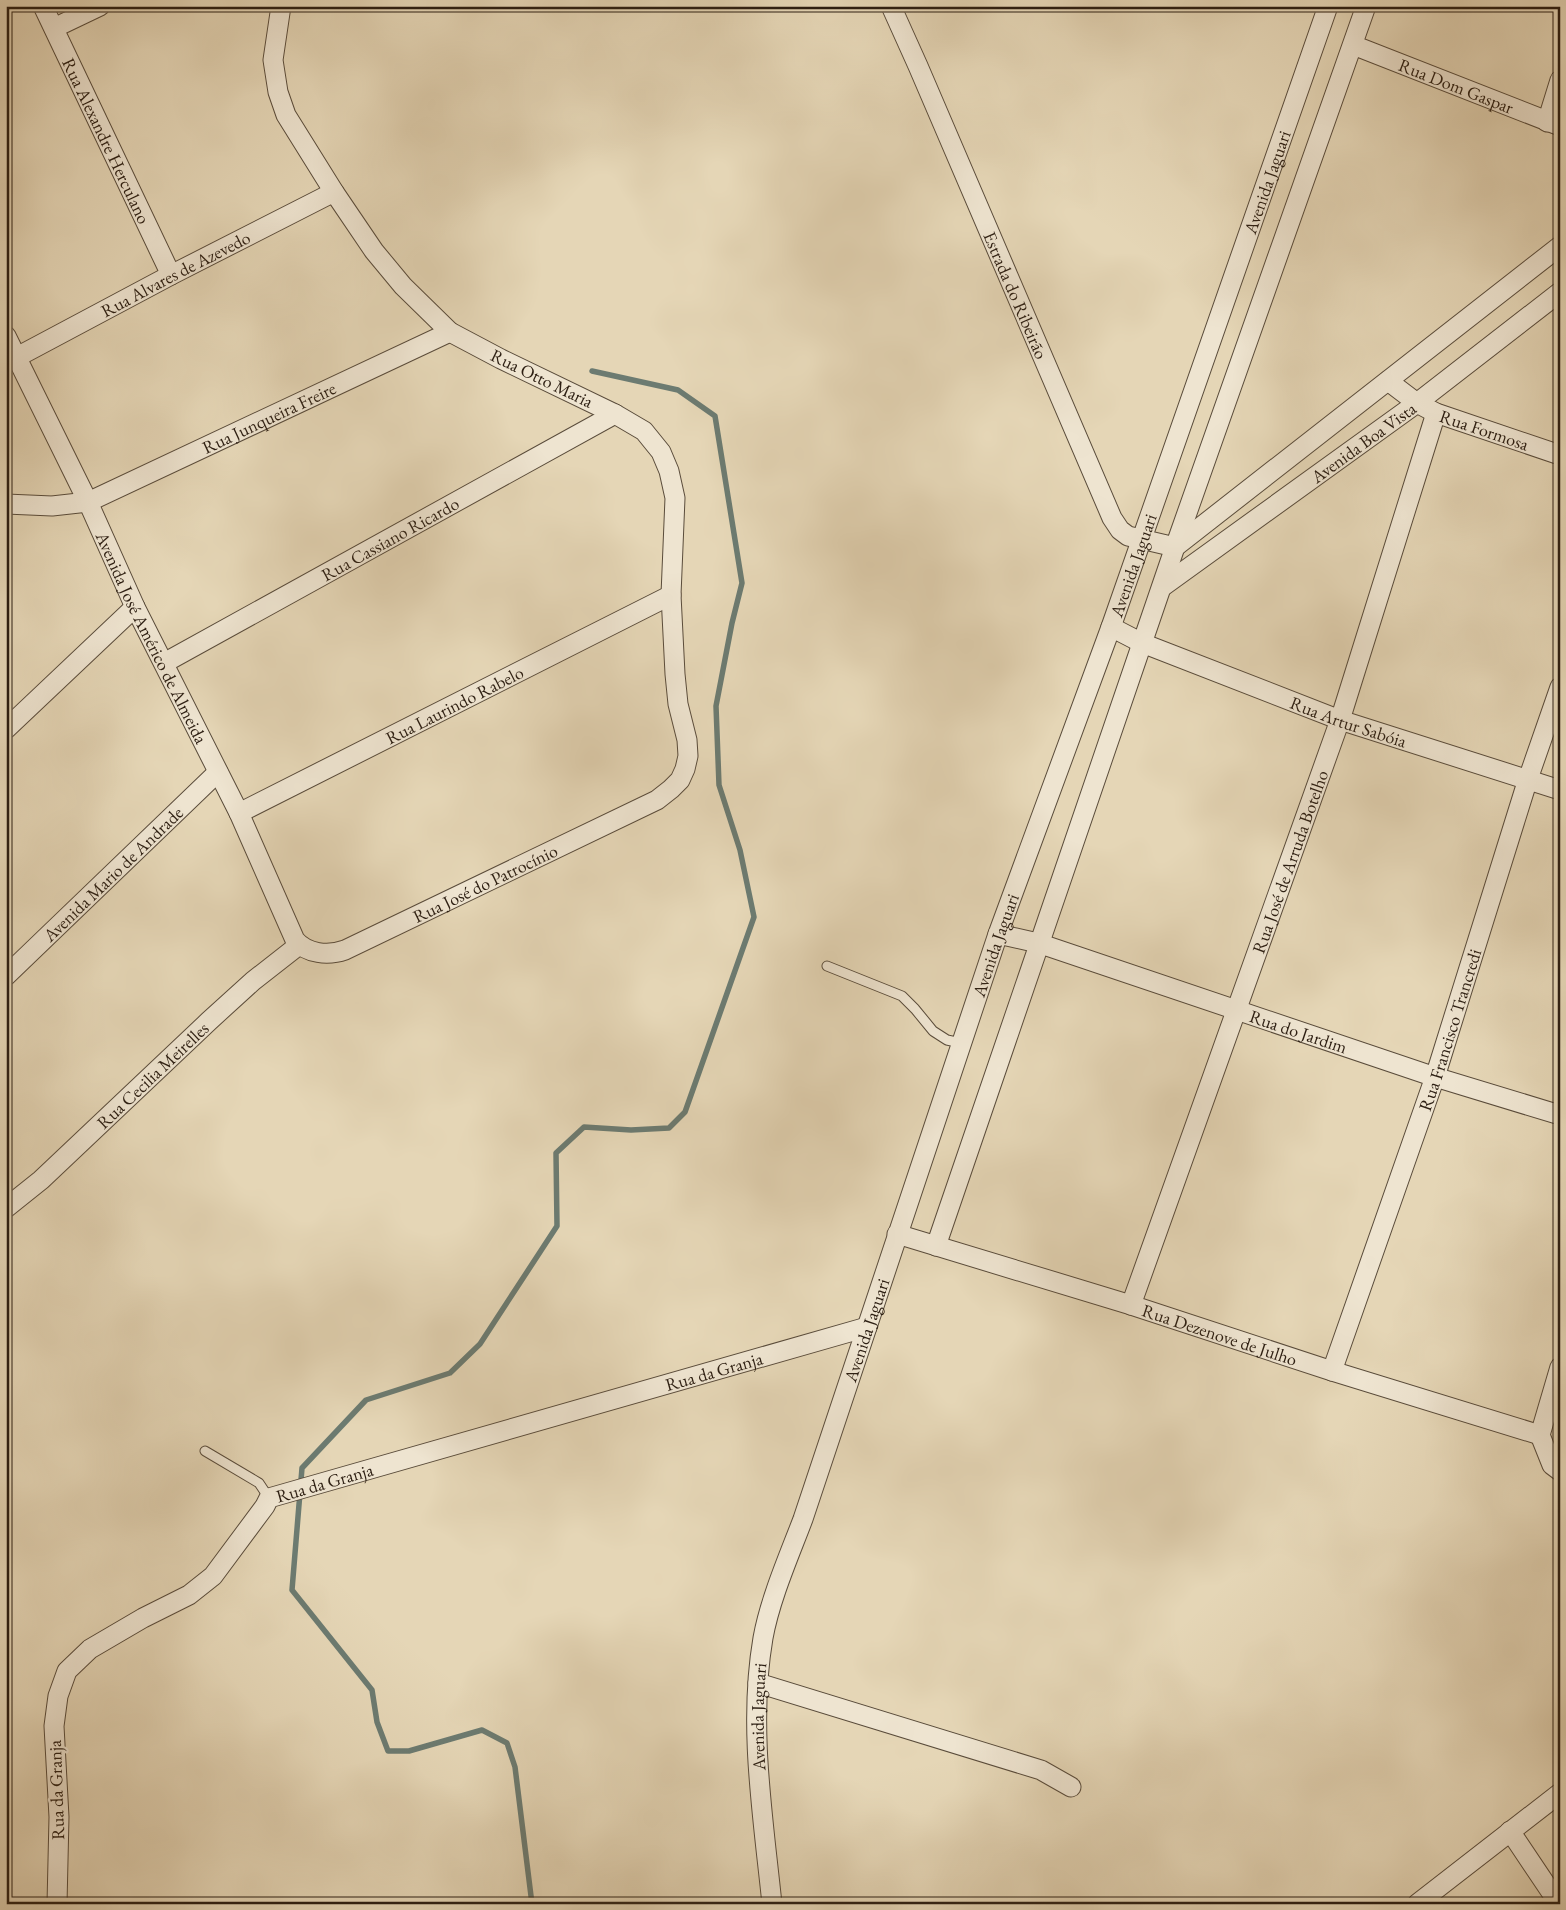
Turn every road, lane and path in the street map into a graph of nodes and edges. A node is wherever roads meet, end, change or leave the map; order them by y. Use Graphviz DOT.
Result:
graph roads {
  1 [pos="43,6"];
  2 [pos="100,6"];
  3 [pos="281,6"];
  4 [pos="891,6"];
  5 [pos="1328,6"];
  6 [pos="1366,6"];
  7 [pos="54,28"];
  8 [pos="1353,46"];
  9 [pos="1560,80"];
  10 [pos="1553,124"];
  11 [pos="334,192"];
  12 [pos="1560,246"];
  13 [pos="170,275"];
  14 [pos="1560,292"];
  15 [pos="450,332"];
  16 [pos="6,336"];
  17 [pos="17,357"];
  18 [pos="1388,381"];
  19 [pos="1417,403"];
  20 [pos="1436,413"];
  21 [pos="614,414"];
  22 [pos="1560,455"];
  23 [pos="88,502"];
  24 [pos="6,504"];
  25 [pos="1140,540"];
  26 [pos="1175,548"];
  27 [pos="1162,587"];
  28 [pos="671,595"];
  29 [pos="135,607"];
  30 [pos="1111,627"];
  31 [pos="1142,643"];
  32 [pos="164,663"];
  33 [pos="1560,687"];
  34 [pos="1340,720"];
  35 [pos="6,729"];
  36 [pos="218,772"];
  37 [pos="1528,780"];
  38 [pos="671,789"];
  39 [pos="1560,790"];
  40 [pos="239,813"];
  41 [pos="998,934"];
  42 [pos="297,942"];
  43 [pos="1038,943"];
  44 [pos="827,966"];
  45 [pos="6,976"];
  46 [pos="1237,1010"];
  47 [pos="961,1043"];
  48 [pos="1434,1077"];
  49 [pos="1560,1114"];
  50 [pos="6,1208"];
  51 [pos="897,1234"];
  52 [pos="936,1246"];
  53 [pos="1131,1305"];
  54 [pos="867,1327"];
  55 [pos="1560,1367"];
  56 [pos="1332,1371"];
  57 [pos="1540,1435"];
  58 [pos="205,1451"];
  59 [pos="1560,1471"];
  60 [pos="274,1497"];
  61 [pos="758,1683"];
  62 [pos="1071,1787"];
  63 [pos="1560,1793"];
  64 [pos="1510,1831"];
  65 [pos="57,1904"];
  66 [pos="772,1904"];
  67 [pos="1417,1904"];
  68 [pos="1559,1904"];
  1 -- 7 [label="street, Rua Alexandre Herculano"];
  2 -- 7 [label="street"];
  3 -- 11 [label="street, Rua Otto Maria"];
  4 -- 25 [label="street, Estrada do Ribeirão"];
  5 -- 25 [label="street, Avenida Jaguari"];
  6 -- 8 [label="street, Avenida Jaguari"];
  7 -- 13 [label="street, Rua Alexandre Herculano"];
  8 -- 10 [label="street, Rua Dom Gaspar"];
  8 -- 26 [label="street, Avenida Jaguari"];
  9 -- 10 [label="street"];
  11 -- 13 [label="street, Rua Alvares de Azevedo"];
  11 -- 15 [label="street, Rua Otto Maria"];
  12 -- 18 [label="street, Avenida Boa Vista"];
  13 -- 17 [label="street, Rua Alvares de Azevedo"];
  14 -- 19 [label="street, Avenida Boa Vista"];
  15 -- 21 [label="street, Rua Otto Maria"];
  15 -- 23 [label="street, Rua Junqueira Freire"];
  16 -- 17 [label="street, Avenida José Américo de Almeida"];
  17 -- 23 [label="street, Avenida José Américo de Almeida"];
  18 -- 19 [label="street, Rua Formosa"];
  18 -- 26 [label="street, Avenida Boa Vista"];
  19 -- 20 [label="street, Rua Formosa"];
  19 -- 27 [label="street, Avenida Boa Vista"];
  20 -- 22 [label="street, Rua Formosa"];
  20 -- 34 [label="street, Rua José de Arruda Botelho"];
  21 -- 28 [label="street, Rua Otto Maria"];
  21 -- 32 [label="street, Rua Cassiano Ricardo"];
  23 -- 24 [label="street, Rua Junqueira Freire"];
  23 -- 29 [label="street, Avenida José Américo de Almeida"];
  25 -- 26 [label="street, Estrada do Ribeirão"];
  25 -- 30 [label="street, Avenida Jaguari"];
  26 -- 27 [label="street, Avenida Jaguari"];
  27 -- 31 [label="street, Avenida Jaguari"];
  28 -- 38 [label="street, Rua Otto Maria"];
  28 -- 40 [label="street, Rua Laurindo Rabelo"];
  29 -- 32 [label="street, Avenida José Américo de Almeida"];
  29 -- 35 [label="street"];
  30 -- 31 [label="street, Rua Artur Sabóia"];
  30 -- 41 [label="street, Avenida Jaguari"];
  31 -- 34 [label="street, Rua Artur Sabóia"];
  31 -- 43 [label="street, Avenida Jaguari"];
  32 -- 36 [label="street, Avenida José Américo de Almeida"];
  33 -- 37 [label="street, Rua Francisco Trancredi"];
  34 -- 37 [label="street, Rua Artur Sabóia"];
  34 -- 46 [label="street, Rua José de Arruda Botelho"];
  36 -- 40 [label="street, Avenida José Américo de Almeida"];
  36 -- 45 [label="street, Avenida Mario de Andrade"];
  37 -- 39 [label="street, Rua Artur Sabóia"];
  37 -- 48 [label="street, Rua Francisco Trancredi"];
  38 -- 42 [label="street, Rua José do Patrocínio"];
  40 -- 42 [label="street, Avenida José Américo de Almeida"];
  41 -- 43 [label="street, Rua do Jardim"];
  41 -- 47 [label="street, Avenida Jaguari"];
  42 -- 50 [label="street, Rua Cecilia Meirelles"];
  43 -- 46 [label="street, Rua do Jardim"];
  43 -- 52 [label="street, Avenida Jaguari"];
  44 -- 47 [label="lane"];
  46 -- 48 [label="street, Rua do Jardim"];
  46 -- 53 [label="street, Rua José de Arruda Botelho"];
  47 -- 51 [label="street, Avenida Jaguari"];
  48 -- 49 [label="street, Rua do Jardim"];
  48 -- 56 [label="street, Rua Francisco Trancredi"];
  51 -- 52 [label="street, Rua Dezenove de Julho"];
  51 -- 54 [label="street, Avenida Jaguari"];
  52 -- 53 [label="street, Rua Dezenove de Julho"];
  53 -- 56 [label="street, Rua Dezenove de Julho"];
  54 -- 60 [label="street, Rua da Granja"];
  54 -- 61 [label="street, Avenida Jaguari"];
  55 -- 57 [label="street"];
  56 -- 57 [label="street, Rua Dezenove de Julho"];
  57 -- 59 [label="street"];
  58 -- 60 [label="lane"];
  60 -- 65 [label="street, Rua da Granja"];
  61 -- 62 [label="street"];
  61 -- 66 [label="street, Avenida Jaguari"];
  63 -- 64 [label="street"];
  64 -- 67 [label="street"];
  64 -- 68 [label="street"];
}
